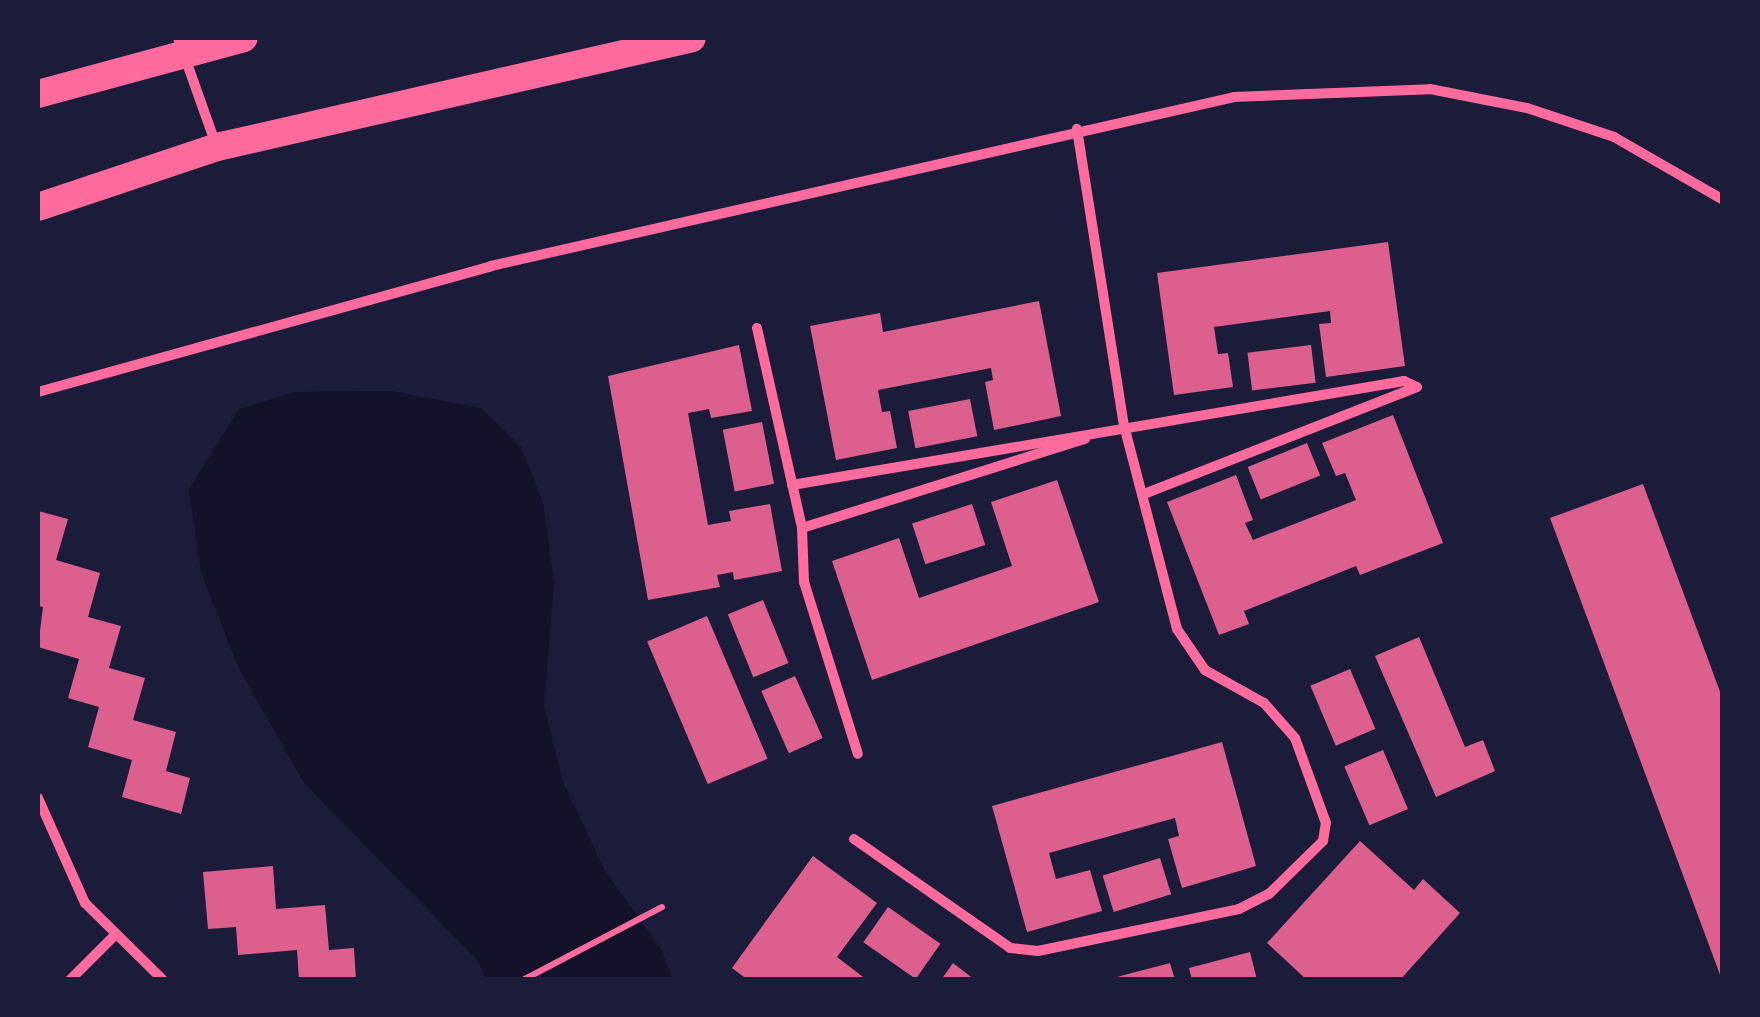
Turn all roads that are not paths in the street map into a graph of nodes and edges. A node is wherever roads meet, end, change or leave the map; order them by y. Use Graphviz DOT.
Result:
graph roads {
  1 [pos="244,38"];
  2 [pos="692,38"];
  3 [pos="179,46"];
  4 [pos="38,94"];
  5 [pos="1077,129"];
  6 [pos="216,147"];
  7 [pos="1722,199"];
  8 [pos="38,207"];
  9 [pos="757,328"];
  10 [pos="38,392"];
  11 [pos="1124,426"];
  12 [pos="792,485"];
  13 [pos="1142,495"];
  14 [pos="802,528"];
  15 [pos="858,754"];
  16 [pos="38,798"];
  17 [pos="854,839"];
  18 [pos="115,934"];
  19 [pos="70,980"];
  20 [pos="163,980"];
  1 -- 3 [label="highway"];
  2 -- 6 [label="highway"];
  3 -- 4 [label="highway"];
  3 -- 6 [label="street"];
  5 -- 7 [label="street"];
  5 -- 10 [label="street"];
  5 -- 11 [label="street"];
  6 -- 8 [label="highway"];
  9 -- 12 [label="street"];
  11 -- 12 [label="street"];
  11 -- 13 [label="street"];
  11 -- 13 [label="street"];
  11 -- 14 [label="street"];
  12 -- 14 [label="street"];
  13 -- 17 [label="street"];
  14 -- 15 [label="street"];
  16 -- 18 [label="street"];
  18 -- 19 [label="street"];
  18 -- 20 [label="street"];
}
